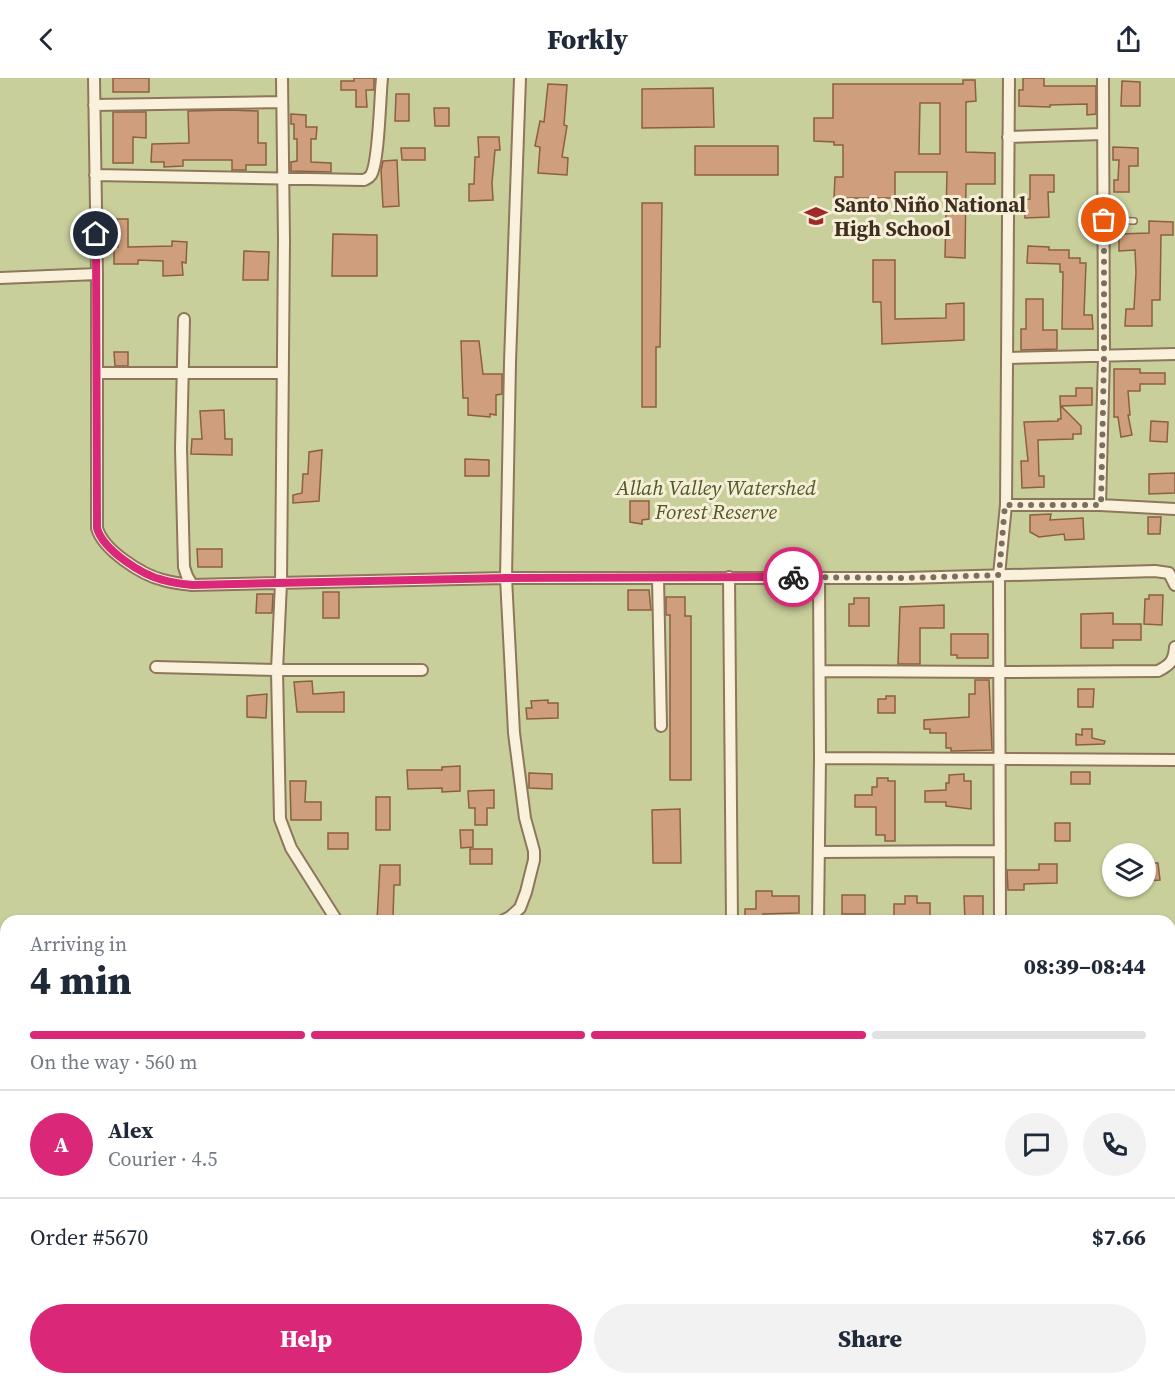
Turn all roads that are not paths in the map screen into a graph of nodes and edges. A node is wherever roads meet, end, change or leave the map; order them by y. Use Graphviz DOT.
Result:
graph roads {
  1 [pos="94,78"];
  2 [pos="282,78"];
  3 [pos="382,78"];
  4 [pos="520,78"];
  5 [pos="1009,78"];
  6 [pos="1103,78"];
  7 [pos="282,102"];
  8 [pos="94,105"];
  9 [pos="1103,134"];
  10 [pos="1008,136"];
  11 [pos="95,175"];
  12 [pos="284,179"];
  13 [pos="1104,220"];
  14 [pos="1134,221"];
  15 [pos="97,274"];
  16 [pos="0,278"];
  17 [pos="183,319"];
  18 [pos="1175,354"];
  19 [pos="1104,357"];
  20 [pos="1007,358"];
  21 [pos="97,373"];
  22 [pos="283,373"];
  23 [pos="182,374"];
  24 [pos="1005,505"];
  25 [pos="1101,505"];
  26 [pos="1175,508"];
  27 [pos="999,575"];
  28 [pos="729,577"];
  29 [pos="819,577"];
  30 [pos="506,578"];
  31 [pos="658,578"];
  32 [pos="281,583"];
  33 [pos="192,585"];
  34 [pos="1175,585"];
  35 [pos="1175,647"];
  36 [pos="156,667"];
  37 [pos="277,670"];
  38 [pos="422,670"];
  39 [pos="820,671"];
  40 [pos="999,672"];
  41 [pos="661,726"];
  42 [pos="820,758"];
  43 [pos="1000,759"];
  44 [pos="1175,760"];
  45 [pos="1000,851"];
  46 [pos="819,852"];
  47 [pos="333,915"];
  48 [pos="512,915"];
  49 [pos="732,915"];
  50 [pos="818,915"];
  51 [pos="1000,915"];
  1 -- 8 [label="street"];
  2 -- 7 [label="street"];
  3 -- 12 [label="street"];
  4 -- 30 [label="street"];
  5 -- 10 [label="street"];
  6 -- 9 [label="street"];
  7 -- 8 [label="street"];
  7 -- 12 [label="street"];
  8 -- 11 [label="street"];
  9 -- 10 [label="street"];
  9 -- 13 [label="street"];
  10 -- 20 [label="street"];
  11 -- 12 [label="street"];
  11 -- 15 [label="street"];
  12 -- 22 [label="street"];
  13 -- 14 [label="lane"];
  13 -- 19 [label="street"];
  15 -- 16 [label="street"];
  15 -- 21 [label="street"];
  17 -- 23 [label="street"];
  18 -- 19 [label="street"];
  19 -- 20 [label="street"];
  19 -- 25 [label="street"];
  20 -- 24 [label="street"];
  21 -- 23 [label="street"];
  21 -- 33 [label="street"];
  22 -- 23 [label="street"];
  22 -- 32 [label="street"];
  23 -- 33 [label="street"];
  24 -- 25 [label="street"];
  24 -- 27 [label="street"];
  25 -- 26 [label="street"];
  27 -- 29 [label="street"];
  27 -- 34 [label="street"];
  27 -- 40 [label="street"];
  28 -- 29 [label="street"];
  28 -- 31 [label="street"];
  28 -- 49 [label="street"];
  29 -- 39 [label="street"];
  30 -- 31 [label="street"];
  30 -- 32 [label="street"];
  30 -- 48 [label="street"];
  31 -- 41 [label="street"];
  32 -- 33 [label="street"];
  32 -- 37 [label="street"];
  35 -- 40 [label="street"];
  36 -- 37 [label="street"];
  37 -- 38 [label="street"];
  37 -- 47 [label="street"];
  39 -- 40 [label="street"];
  39 -- 42 [label="street"];
  40 -- 43 [label="street"];
  42 -- 43 [label="street"];
  42 -- 46 [label="street"];
  43 -- 44 [label="street"];
  43 -- 45 [label="street"];
  45 -- 46 [label="street"];
  45 -- 51 [label="street"];
  46 -- 50 [label="street"];
}
